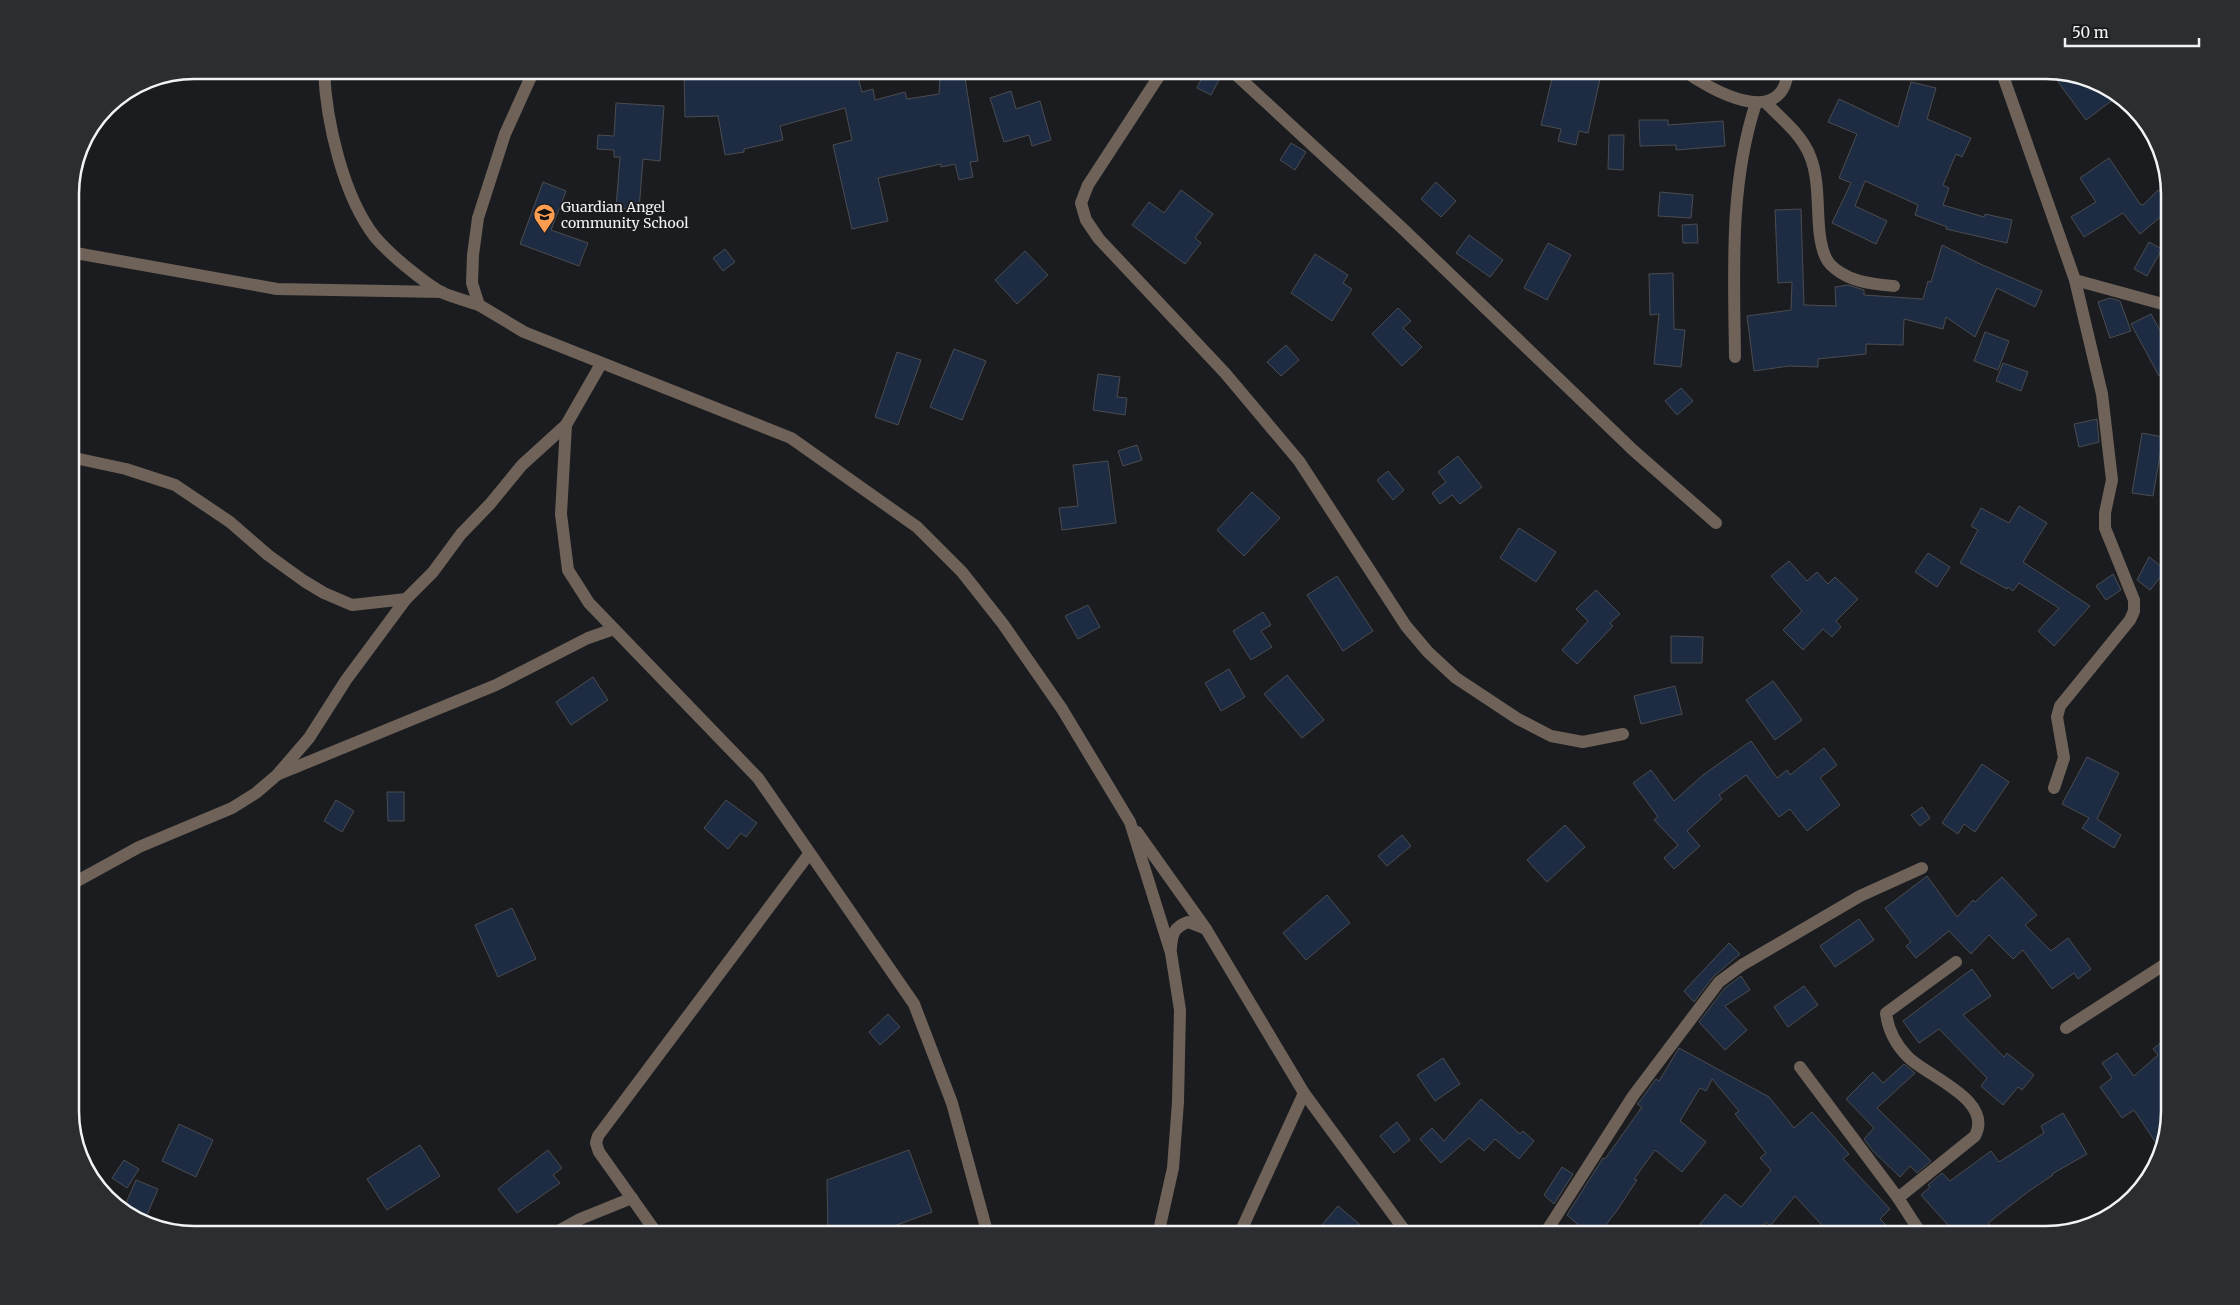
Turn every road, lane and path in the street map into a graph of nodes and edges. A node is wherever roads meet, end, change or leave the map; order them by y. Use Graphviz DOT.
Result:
graph roads {
  1 [pos="325,79"];
  2 [pos="530,79"];
  3 [pos="1157,79"];
  4 [pos="1241,79"];
  5 [pos="1697,79"];
  6 [pos="1786,79"];
  7 [pos="2004,79"];
  8 [pos="1761,103"];
  9 [pos="79,254"];
  10 [pos="2075,280"];
  11 [pos="1894,286"];
  12 [pos="442,292"];
  13 [pos="2161,304"];
  14 [pos="479,305"];
  15 [pos="1735,357"];
  16 [pos="601,364"];
  17 [pos="566,425"];
  18 [pos="79,458"];
  19 [pos="1716,523"];
  20 [pos="406,599"];
  21 [pos="614,629"];
  22 [pos="1623,734"];
  23 [pos="277,775"];
  24 [pos="2054,788"];
  25 [pos="1130,822"];
  26 [pos="810,854"];
  27 [pos="1922,868"];
  28 [pos="79,880"];
  29 [pos="1206,929"];
  30 [pos="1171,953"];
  31 [pos="1956,962"];
  32 [pos="2161,967"];
  33 [pos="2066,1028"];
  34 [pos="1800,1067"];
  35 [pos="1304,1093"];
  36 [pos="632,1198"];
  37 [pos="1898,1198"];
  38 [pos="567,1226"];
  39 [pos="652,1226"];
  40 [pos="986,1226"];
  41 [pos="1160,1226"];
  42 [pos="1243,1226"];
  43 [pos="1401,1226"];
  44 [pos="1550,1226"];
  45 [pos="1916,1226"];
  1 -- 12 [label="street"];
  2 -- 14 [label="street"];
  3 -- 22 [label="street"];
  4 -- 19 [label="street"];
  5 -- 8 [label="street"];
  6 -- 8 [label="street"];
  7 -- 10 [label="street"];
  8 -- 11 [label="street"];
  8 -- 15 [label="street"];
  9 -- 12 [label="street"];
  10 -- 13 [label="street"];
  10 -- 24 [label="street"];
  12 -- 14 [label="street"];
  14 -- 16 [label="street"];
  16 -- 17 [label="street"];
  16 -- 25 [label="street"];
  17 -- 20 [label="street"];
  17 -- 21 [label="street"];
  18 -- 20 [label="street"];
  20 -- 23 [label="street"];
  21 -- 23 [label="street"];
  21 -- 26 [label="street"];
  23 -- 28 [label="street"];
  25 -- 29 [label="street"];
  25 -- 30 [label="street"];
  26 -- 36 [label="street"];
  26 -- 40 [label="street"];
  27 -- 44 [label="street"];
  29 -- 30 [label="street"];
  29 -- 35 [label="street"];
  30 -- 41 [label="street"];
  31 -- 37 [label="street"];
  32 -- 33 [label="street"];
  34 -- 37 [label="street"];
  35 -- 42 [label="street"];
  35 -- 43 [label="street"];
  36 -- 38 [label="street"];
  36 -- 39 [label="street"];
  37 -- 45 [label="street"];
}
